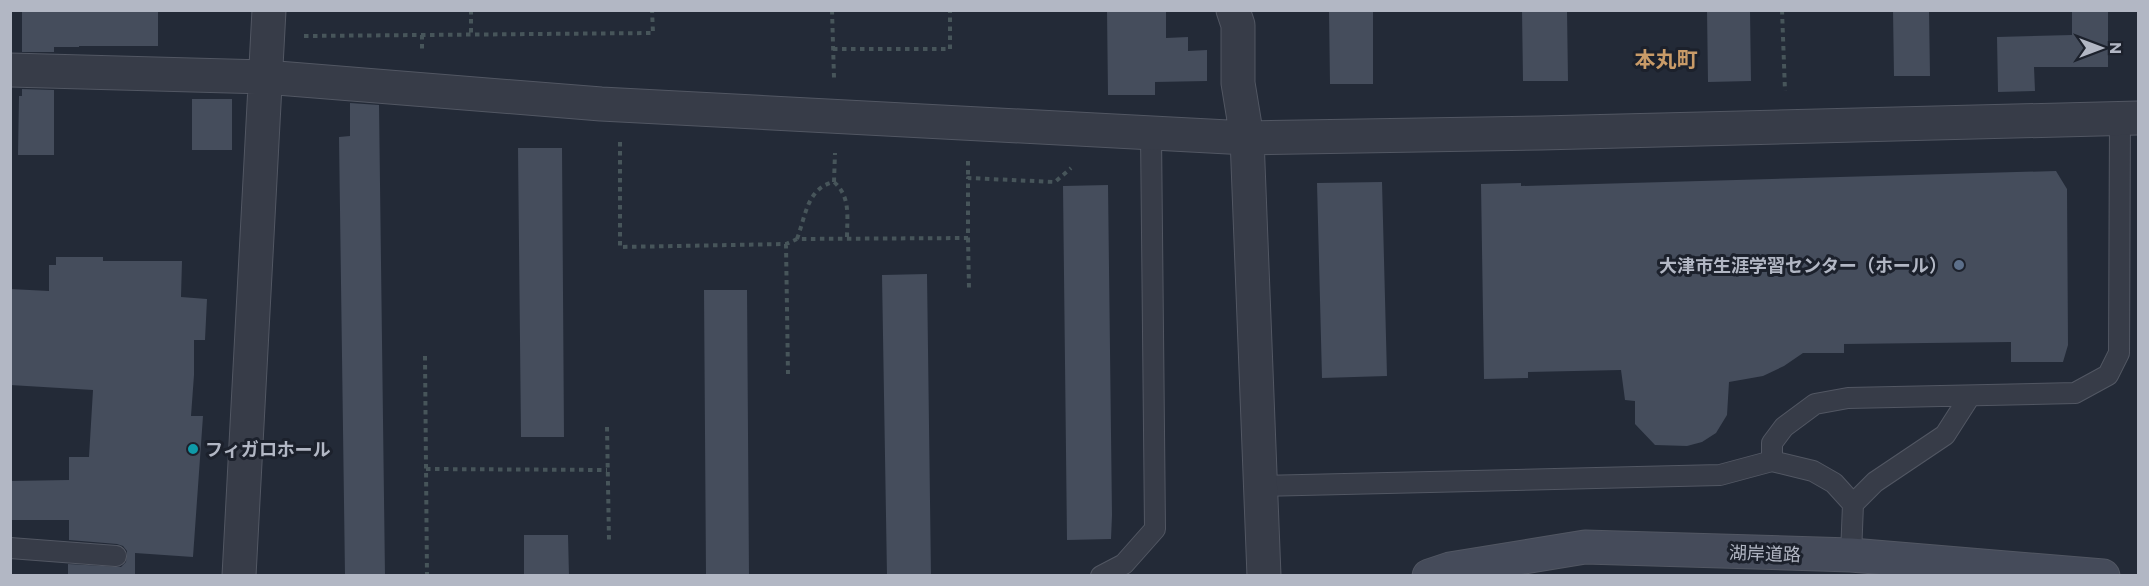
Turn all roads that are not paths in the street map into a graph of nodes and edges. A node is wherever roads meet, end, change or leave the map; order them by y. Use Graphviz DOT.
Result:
graph roads {
  1 [pos="1233,10"];
  2 [pos="1256,10"];
  3 [pos="268,23"];
  4 [pos="10,70"];
  5 [pos="265,77"];
  6 [pos="2129,118"];
  7 [pos="1151,134"];
  8 [pos="1247,138"];
  9 [pos="1970,396"];
  10 [pos="1772,460"];
  11 [pos="1261,486"];
  12 [pos="1853,504"];
  13 [pos="10,548"];
  14 [pos="1851,555"];
  15 [pos="116,556"];
  16 [pos="238,576"];
  17 [pos="1101,576"];
  18 [pos="1264,576"];
  19 [pos="1429,576"];
  20 [pos="2103,576"];
  1 -- 8 [label="street"];
  2 -- 8 [label="street"];
  3 -- 5 [label="street"];
  4 -- 5 [label="street"];
  5 -- 7 [label="street"];
  5 -- 16 [label="street"];
  6 -- 8 [label="street"];
  6 -- 9 [label="lane"];
  7 -- 8 [label="street"];
  7 -- 17 [label="lane"];
  8 -- 11 [label="street"];
  9 -- 10 [label="lane"];
  9 -- 12 [label="lane"];
  10 -- 11 [label="lane"];
  10 -- 12 [label="lane"];
  11 -- 18 [label="street"];
  12 -- 14 [label="lane"];
  13 -- 15 [label="lane"];
  14 -- 19 [label="main road, 湖岸道路"];
  14 -- 20 [label="main road, 湖岸道路"];
}
